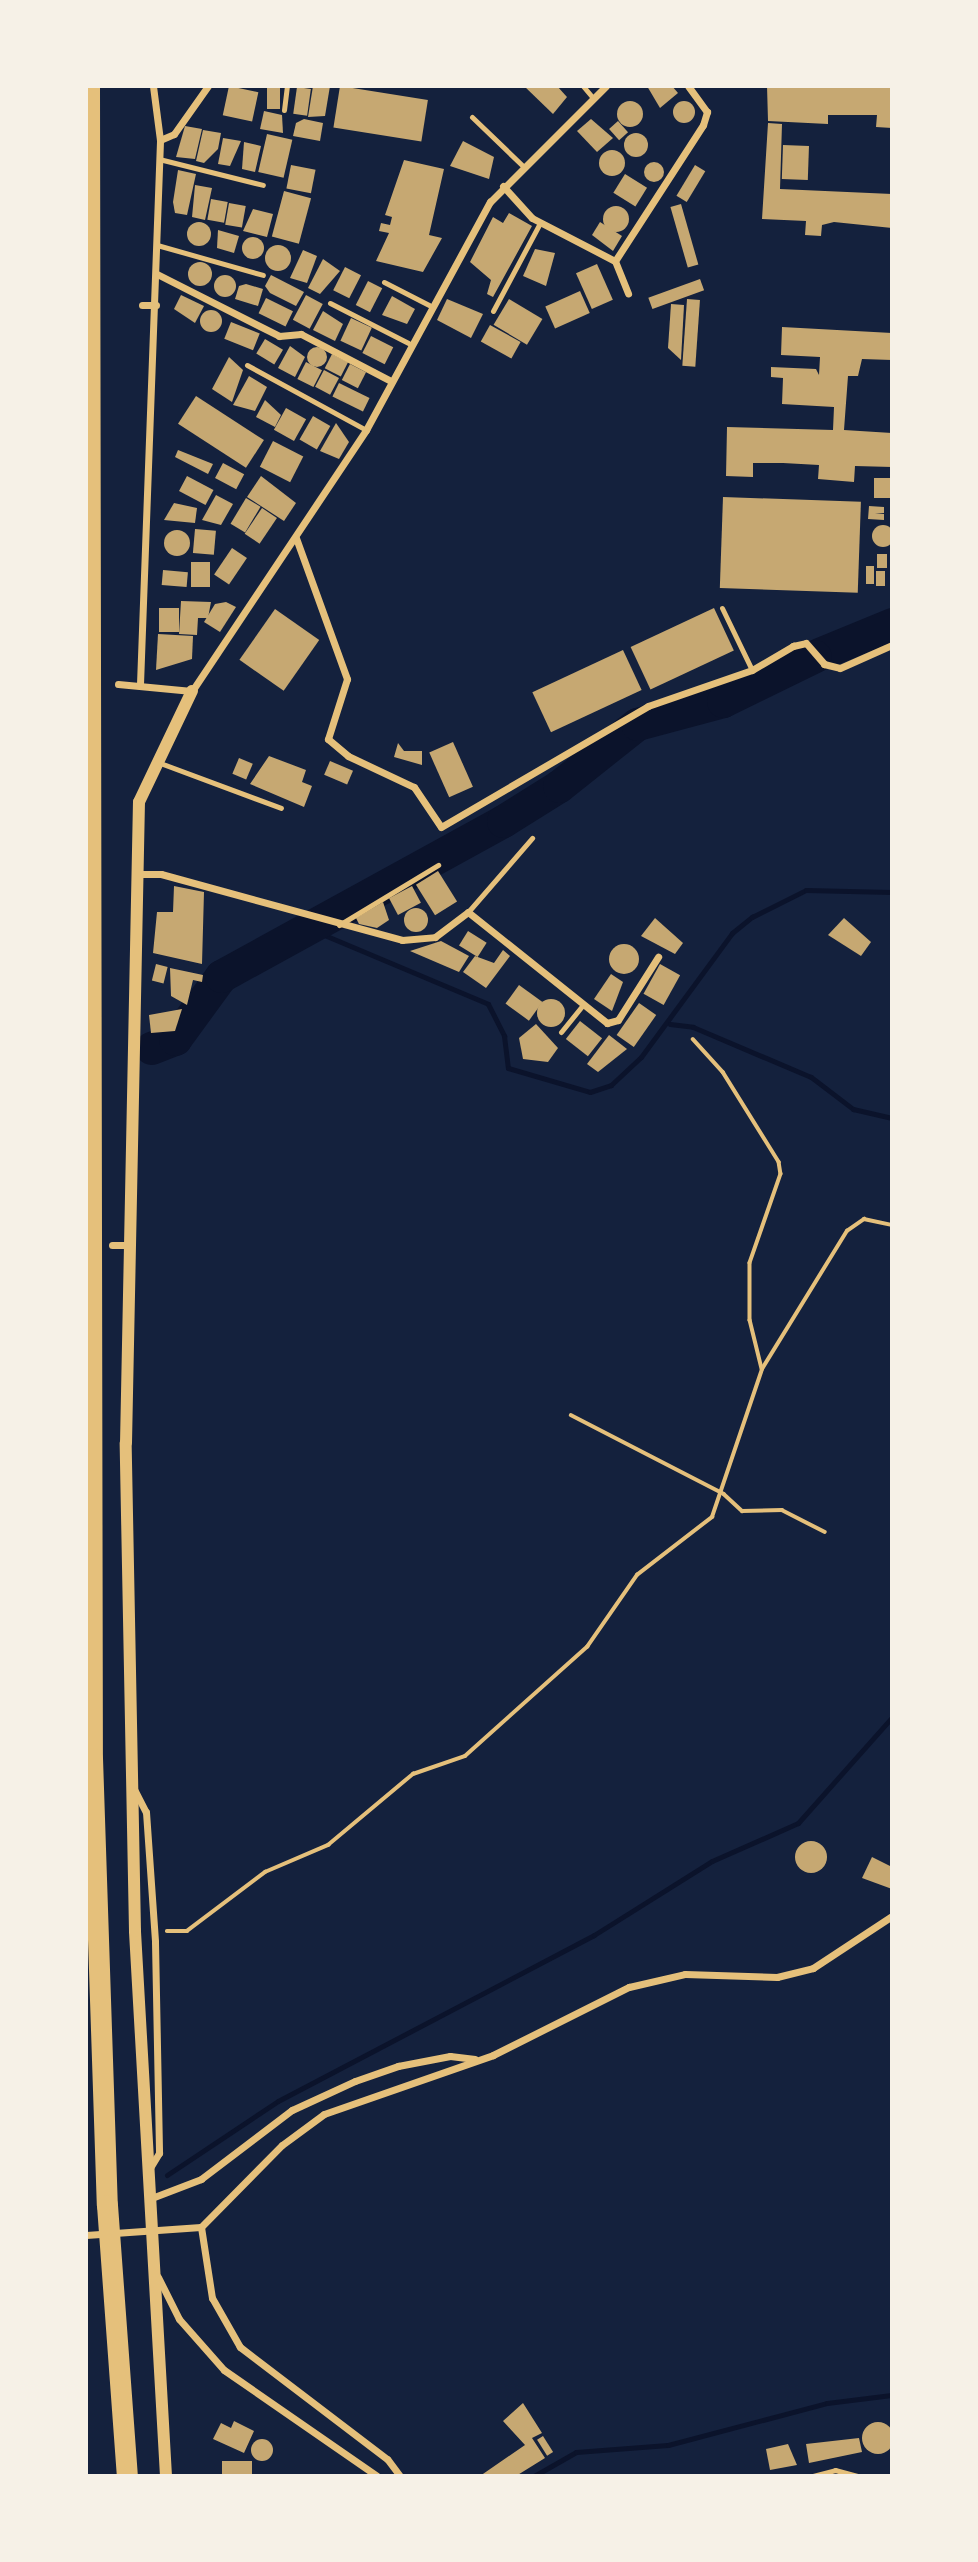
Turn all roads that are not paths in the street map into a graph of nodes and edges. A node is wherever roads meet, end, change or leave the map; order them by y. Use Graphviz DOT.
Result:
graph roads {
  1 [pos="89,86"];
  2 [pos="153,86"];
  3 [pos="208,86"];
  4 [pos="287,86"];
  5 [pos="583,86"];
  6 [pos="606,86"];
  7 [pos="688,86"];
  8 [pos="593,98"];
  9 [pos="284,110"];
  10 [pos="472,117"];
  11 [pos="160,140"];
  12 [pos="159,159"];
  13 [pos="523,166"];
  14 [pos="263,185"];
  15 [pos="503,186"];
  16 [pos="540,223"];
  17 [pos="158,245"];
  18 [pos="615,261"];
  19 [pos="157,274"];
  20 [pos="263,275"];
  21 [pos="384,282"];
  22 [pos="628,293"];
  23 [pos="330,303"];
  24 [pos="142,305"];
  25 [pos="156,305"];
  26 [pos="429,305"];
  27 [pos="493,311"];
  28 [pos="408,342"];
  29 [pos="247,365"];
  30 [pos="388,380"];
  31 [pos="366,430"];
  32 [pos="296,538"];
  33 [pos="722,608"];
  34 [pos="892,645"];
  35 [pos="752,670"];
  36 [pos="118,684"];
  37 [pos="139,684"];
  38 [pos="192,691"];
  39 [pos="154,760"];
  40 [pos="281,808"];
  41 [pos="532,838"];
  42 [pos="438,864"];
  43 [pos="139,874"];
  44 [pos="468,912"];
  45 [pos="339,925"];
  46 [pos="658,957"];
  47 [pos="583,1005"];
  48 [pos="561,1032"];
  49 [pos="112,1245"];
  50 [pos="131,1245"];
  51 [pos="132,1786"];
  52 [pos="892,1916"];
  53 [pos="475,2059"];
  54 [pos="147,2174"];
  55 [pos="148,2200"];
  56 [pos="201,2227"];
  57 [pos="86,2235"];
  58 [pos="153,2267"];
  59 [pos="127,2476"];
  60 [pos="166,2476"];
  61 [pos="377,2476"];
  62 [pos="400,2476"];
  63 [pos="813,2476"];
  64 [pos="858,2476"];
  1 -- 59 [label="highway"];
  2 -- 11 [label="street"];
  3 -- 11 [label="street"];
  4 -- 9 [label="lane"];
  5 -- 8 [label="lane"];
  6 -- 8 [label="street"];
  7 -- 18 [label="street"];
  8 -- 13 [label="street"];
  10 -- 13 [label="lane"];
  11 -- 12 [label="street"];
  12 -- 14 [label="lane"];
  12 -- 17 [label="street"];
  13 -- 15 [label="street"];
  15 -- 16 [label="street"];
  15 -- 26 [label="street"];
  16 -- 18 [label="street"];
  16 -- 27 [label="lane"];
  17 -- 19 [label="street"];
  17 -- 20 [label="lane"];
  18 -- 22 [label="street"];
  19 -- 25 [label="street"];
  19 -- 30 [label="street"];
  21 -- 26 [label="lane"];
  23 -- 28 [label="lane"];
  24 -- 25 [label="street"];
  25 -- 37 [label="street"];
  26 -- 28 [label="street"];
  28 -- 30 [label="street"];
  29 -- 31 [label="lane"];
  30 -- 31 [label="street"];
  31 -- 32 [label="street"];
  32 -- 35 [label="street"];
  32 -- 38 [label="street"];
  33 -- 35 [label="lane"];
  34 -- 35 [label="street"];
  36 -- 37 [label="street"];
  37 -- 38 [label="street"];
  38 -- 39 [label="street"];
  39 -- 40 [label="lane"];
  39 -- 43 [label="street"];
  41 -- 44 [label="lane"];
  42 -- 45 [label="lane"];
  43 -- 45 [label="street"];
  43 -- 50 [label="street"];
  44 -- 45 [label="street"];
  44 -- 47 [label="street"];
  46 -- 47 [label="street"];
  47 -- 48 [label="lane"];
  49 -- 50 [label="street"];
  50 -- 51 [label="street"];
  51 -- 54 [label="street"];
  51 -- 54 [label="street"];
  52 -- 53 [label="street"];
  53 -- 55 [label="street"];
  53 -- 56 [label="street"];
  54 -- 55 [label="street"];
  55 -- 58 [label="street"];
  56 -- 57 [label="street"];
  56 -- 62 [label="street"];
  58 -- 60 [label="street"];
  58 -- 61 [label="street"];
  63 -- 64 [label="lane"];
}
